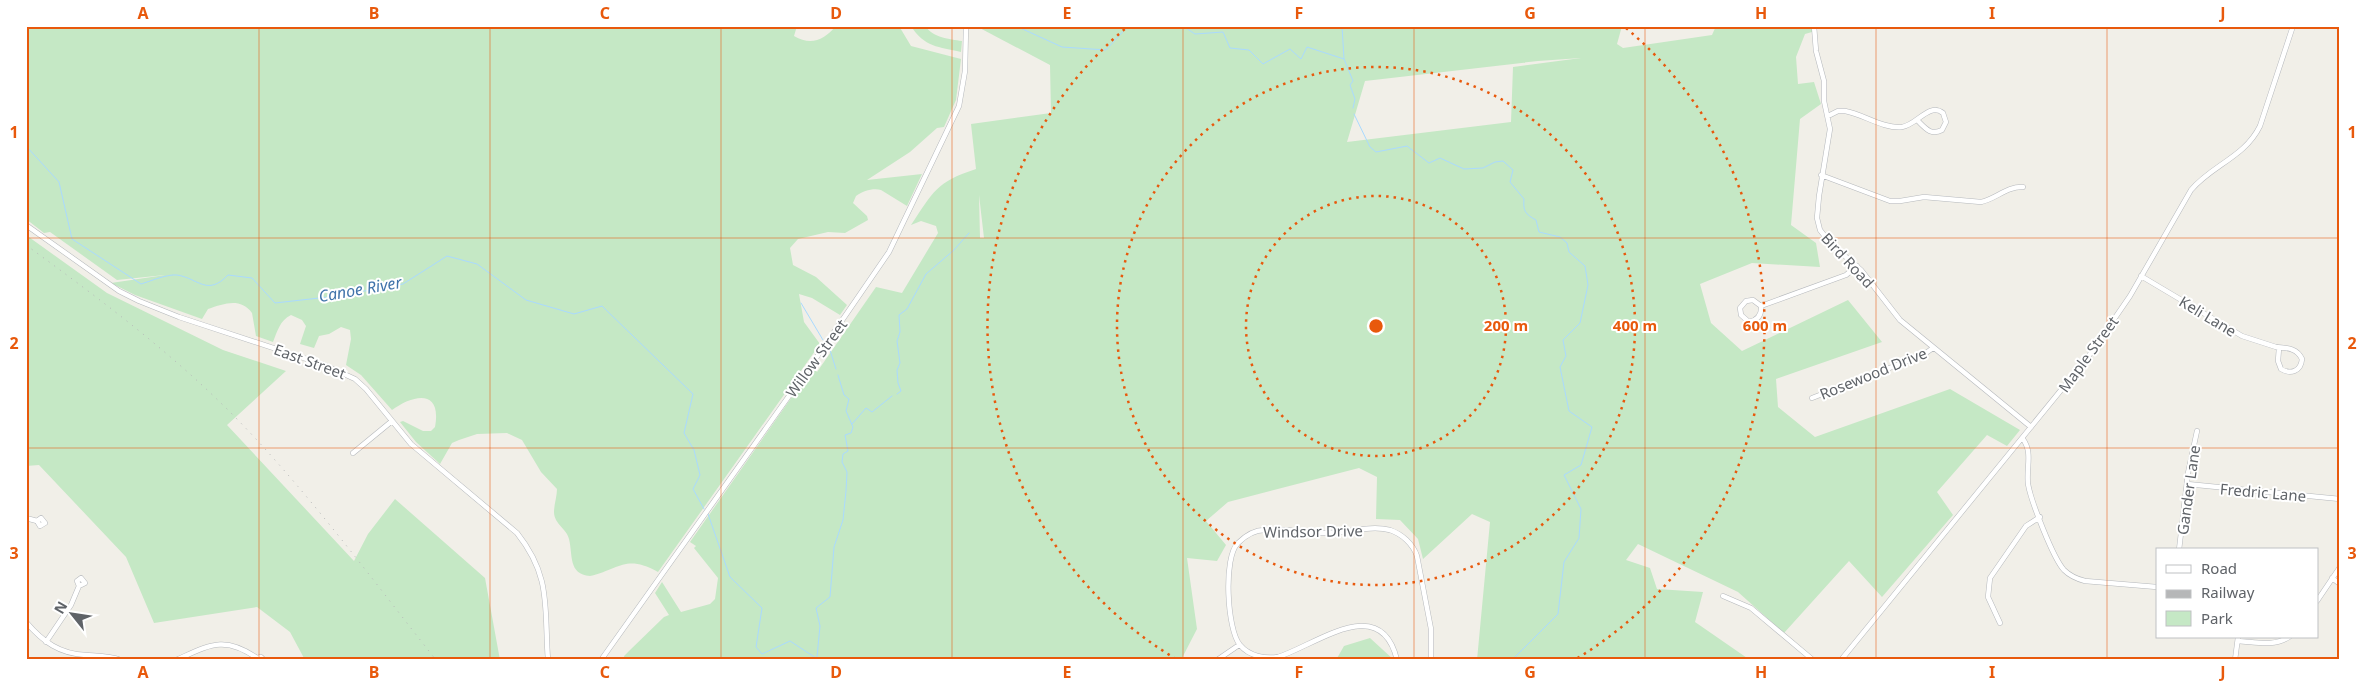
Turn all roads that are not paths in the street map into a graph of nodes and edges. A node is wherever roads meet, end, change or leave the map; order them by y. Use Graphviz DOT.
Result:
graph roads {
  1 [pos="966,26"];
  2 [pos="1814,26"];
  3 [pos="2293,26"];
  4 [pos="1828,116"];
  5 [pos="1918,120"];
  6 [pos="1821,175"];
  7 [pos="2023,186"];
  8 [pos="26,225"];
  9 [pos="1857,266"];
  10 [pos="2141,276"];
  11 [pos="1761,306"];
  12 [pos="1933,348"];
  13 [pos="2280,348"];
  14 [pos="1812,398"];
  15 [pos="392,421"];
  16 [pos="2032,427"];
  17 [pos="2197,431"];
  18 [pos="2023,439"];
  19 [pos="353,453"];
  20 [pos="2187,484"];
  21 [pos="2340,499"];
  22 [pos="2040,517"];
  23 [pos="26,518"];
  24 [pos="37,521"];
  25 [pos="2179,548"];
  26 [pos="2340,567"];
  27 [pos="2332,578"];
  28 [pos="2340,584"];
  29 [pos="79,586"];
  30 [pos="2156,587"];
  31 [pos="1723,596"];
  32 [pos="2318,599"];
  33 [pos="26,622"];
  34 [pos="2000,623"];
  35 [pos="2287,638"];
  36 [pos="2238,639"];
  37 [pos="46,642"];
  38 [pos="1240,645"];
  39 [pos="257,659"];
  40 [pos="121,660"];
  41 [pos="176,660"];
  42 [pos="264,660"];
  43 [pos="548,660"];
  44 [pos="601,660"];
  45 [pos="1217,660"];
  46 [pos="1398,660"];
  47 [pos="1432,660"];
  48 [pos="1812,660"];
  49 [pos="1841,660"];
  50 [pos="2235,660"];
  1 -- 44 [label="street, Willow Street"];
  2 -- 4 [label="street, Bird Road"];
  3 -- 10 [label="street, Maple Street"];
  4 -- 5 [label="street"];
  4 -- 6 [label="street, Bird Road"];
  5 -- 5 [label="street"];
  6 -- 7 [label="street"];
  6 -- 9 [label="street, Bird Road"];
  8 -- 15 [label="street, East Street"];
  9 -- 11 [label="street"];
  9 -- 12 [label="street, Bird Road"];
  10 -- 13 [label="street, Keli Lane"];
  10 -- 16 [label="street, Maple Street"];
  11 -- 11 [label="street"];
  12 -- 14 [label="street, Rosewood Drive"];
  12 -- 16 [label="street, Bird Road"];
  13 -- 13 [label="street, Keli Lane"];
  15 -- 19 [label="street"];
  15 -- 43 [label="street, East Street"];
  16 -- 18 [label="street, Maple Street"];
  17 -- 20 [label="street, Gander Lane"];
  18 -- 22 [label="street"];
  18 -- 49 [label="street, Maple Street"];
  20 -- 21 [label="street, Fredric Lane"];
  20 -- 25 [label="street, Gander Lane"];
  22 -- 30 [label="street"];
  22 -- 34 [label="street"];
  23 -- 24 [label="street"];
  26 -- 27 [label="street"];
  27 -- 28 [label="street"];
  27 -- 32 [label="street"];
  29 -- 37 [label="street"];
  31 -- 48 [label="street"];
  33 -- 37 [label="street"];
  35 -- 36 [label="street"];
  36 -- 50 [label="street"];
  37 -- 40 [label="street"];
  38 -- 45 [label="street"];
  38 -- 46 [label="street"];
  38 -- 47 [label="street, Windsor Drive"];
  39 -- 41 [label="street"];
  39 -- 42 [label="street"];
}
